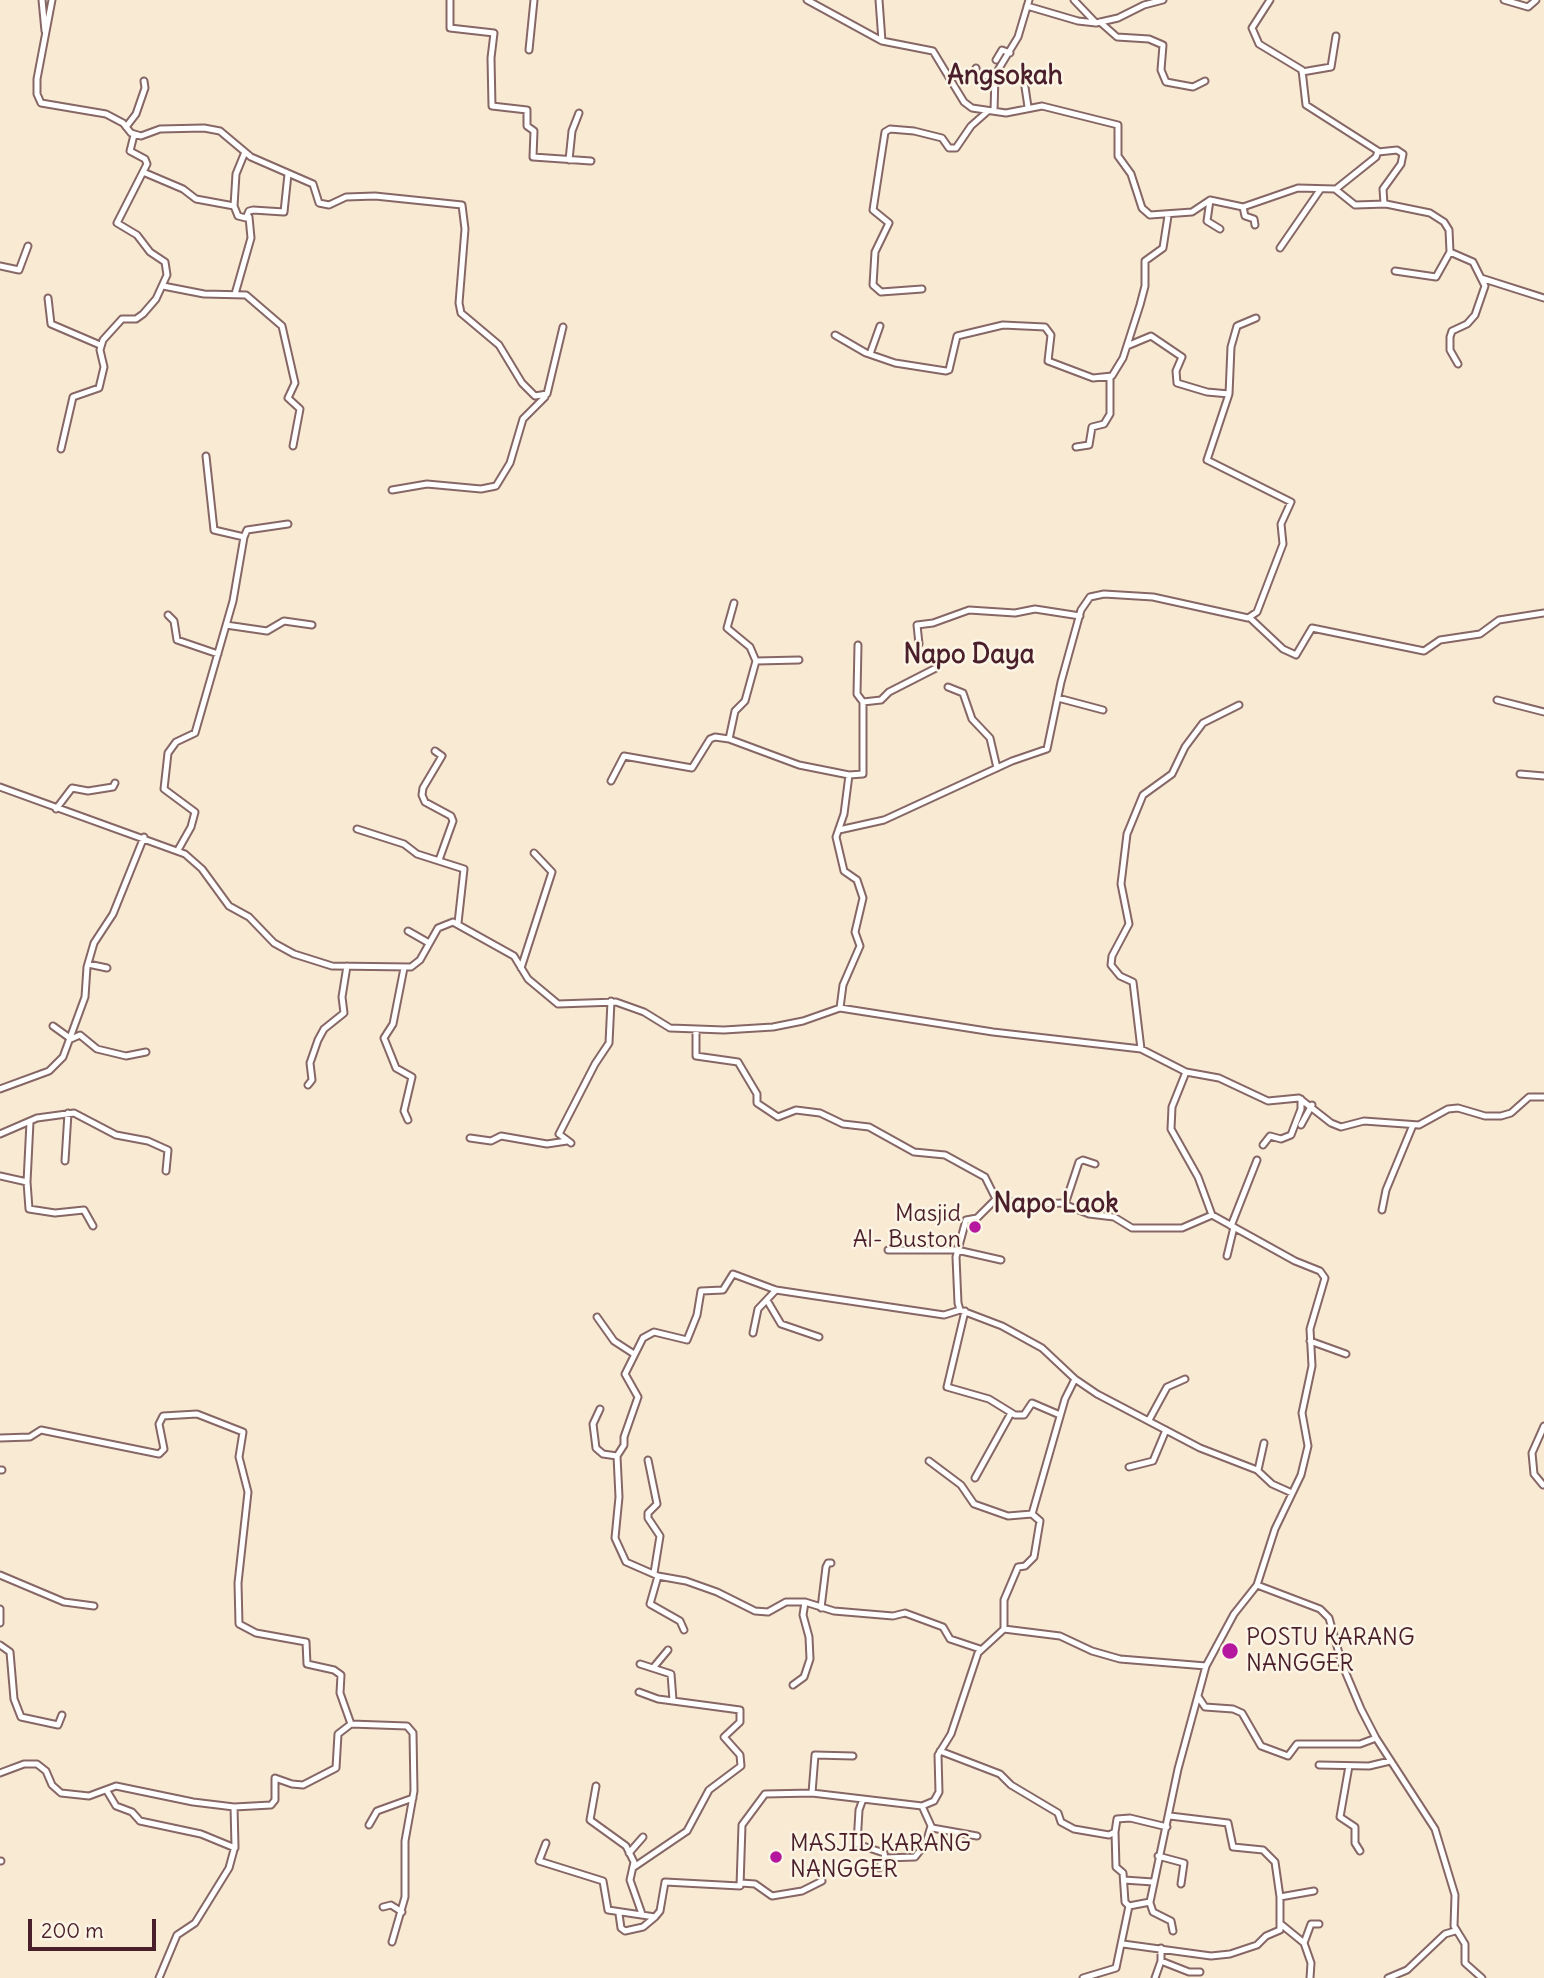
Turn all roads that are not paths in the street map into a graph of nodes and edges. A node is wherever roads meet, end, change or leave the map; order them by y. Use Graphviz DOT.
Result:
graph roads {
  1 [pos="42,0"];
  2 [pos="52,0"];
  3 [pos="450,0"];
  4 [pos="534,0"];
  5 [pos="807,0"];
  6 [pos="879,0"];
  7 [pos="1074,0"];
  8 [pos="1163,0"];
  9 [pos="1270,0"];
  10 [pos="1504,0"];
  11 [pos="1535,0"];
  12 [pos="819,2"];
  13 [pos="1028,3"];
  14 [pos="1098,22"];
  15 [pos="1336,36"];
  16 [pos="45,38"];
  17 [pos="882,41"];
  18 [pos="529,50"];
  19 [pos="1010,53"];
  20 [pos="996,60"];
  21 [pos="976,68"];
  22 [pos="1302,72"];
  23 [pos="995,78"];
  24 [pos="144,81"];
  25 [pos="1205,81"];
  26 [pos="1025,87"];
  27 [pos="981,107"];
  28 [pos="1028,107"];
  29 [pos="972,108"];
  30 [pos="991,111"];
  31 [pos="579,113"];
  32 [pos="126,127"];
  33 [pos="134,135"];
  34 [pos="245,152"];
  35 [pos="1378,152"];
  36 [pos="569,160"];
  37 [pos="591,161"];
  38 [pos="143,172"];
  39 [pos="288,174"];
  40 [pos="1336,189"];
  41 [pos="1320,190"];
  42 [pos="1210,200"];
  43 [pos="1384,204"];
  44 [pos="234,206"];
  45 [pos="1243,207"];
  46 [pos="1168,216"];
  47 [pos="249,217"];
  48 [pos="1255,225"];
  49 [pos="1220,229"];
  50 [pos="29,246"];
  51 [pos="1280,248"];
  52 [pos="1450,252"];
  53 [pos="0,266"];
  54 [pos="1395,271"];
  55 [pos="1480,278"];
  56 [pos="163,286"];
  57 [pos="922,289"];
  58 [pos="235,294"];
  59 [pos="48,298"];
  60 [pos="1544,298"];
  61 [pos="1256,318"];
  62 [pos="880,326"];
  63 [pos="563,327"];
  64 [pos="835,335"];
  65 [pos="100,345"];
  66 [pos="1127,346"];
  67 [pos="870,354"];
  68 [pos="1458,364"];
  69 [pos="1110,377"];
  70 [pos="1229,394"];
  71 [pos="545,397"];
  72 [pos="293,446"];
  73 [pos="1076,447"];
  74 [pos="61,449"];
  75 [pos="206,456"];
  76 [pos="392,490"];
  77 [pos="288,524"];
  78 [pos="244,537"];
  79 [pos="734,604"];
  80 [pos="1544,613"];
  81 [pos="168,615"];
  82 [pos="1080,616"];
  83 [pos="1250,618"];
  84 [pos="226,625"];
  85 [pos="312,625"];
  86 [pos="919,644"];
  87 [pos="858,645"];
  88 [pos="218,653"];
  89 [pos="799,660"];
  90 [pos="756,661"];
  91 [pos="936,668"];
  92 [pos="948,687"];
  93 [pos="1058,698"];
  94 [pos="1497,700"];
  95 [pos="863,702"];
  96 [pos="1240,705"];
  97 [pos="1103,710"];
  98 [pos="1544,712"];
  99 [pos="729,739"];
  100 [pos="435,751"];
  101 [pos="997,768"];
  102 [pos="1520,774"];
  103 [pos="849,775"];
  104 [pos="1544,776"];
  105 [pos="611,780"];
  106 [pos="115,783"];
  107 [pos="0,787"];
  108 [pos="56,809"];
  109 [pos="357,829"];
  110 [pos="839,830"];
  111 [pos="144,837"];
  112 [pos="181,852"];
  113 [pos="534,853"];
  114 [pos="439,860"];
  115 [pos="458,923"];
  116 [pos="408,931"];
  117 [pos="429,943"];
  118 [pos="88,964"];
  119 [pos="347,966"];
  120 [pos="107,968"];
  121 [pos="404,968"];
  122 [pos="521,968"];
  123 [pos="611,1001"];
  124 [pos="840,1008"];
  125 [pos="53,1027"];
  126 [pos="696,1029"];
  127 [pos="71,1038"];
  128 [pos="1141,1049"];
  129 [pos="146,1052"];
  130 [pos="1186,1072"];
  131 [pos="0,1080"];
  132 [pos="308,1085"];
  133 [pos="1,1089"];
  134 [pos="1544,1097"];
  135 [pos="1301,1099"];
  136 [pos="1312,1105"];
  137 [pos="68,1113"];
  138 [pos="408,1120"];
  139 [pos="30,1122"];
  140 [pos="1301,1125"];
  141 [pos="1413,1125"];
  142 [pos="0,1134"];
  143 [pos="470,1138"];
  144 [pos="1263,1145"];
  145 [pos="1257,1160"];
  146 [pos="65,1161"];
  147 [pos="1096,1164"];
  148 [pos="166,1171"];
  149 [pos="0,1176"];
  150 [pos="27,1181"];
  151 [pos="996,1199"];
  152 [pos="1065,1204"];
  153 [pos="1382,1210"];
  154 [pos="1212,1215"];
  155 [pos="93,1226"];
  156 [pos="1233,1226"];
  157 [pos="888,1250"];
  158 [pos="957,1250"];
  159 [pos="1227,1256"];
  160 [pos="1001,1260"];
  161 [pos="776,1290"];
  162 [pos="768,1302"];
  163 [pos="963,1311"];
  164 [pos="597,1317"];
  165 [pos="753,1333"];
  166 [pos="819,1337"];
  167 [pos="1310,1341"];
  168 [pos="634,1353"];
  169 [pos="1346,1354"];
  170 [pos="1075,1379"];
  171 [pos="1185,1379"];
  172 [pos="600,1409"];
  173 [pos="1011,1413"];
  174 [pos="1060,1415"];
  175 [pos="1149,1420"];
  176 [pos="1544,1426"];
  177 [pos="1166,1430"];
  178 [pos="0,1438"];
  179 [pos="1264,1443"];
  180 [pos="617,1456"];
  181 [pos="649,1460"];
  182 [pos="929,1461"];
  183 [pos="1129,1467"];
  184 [pos="1258,1471"];
  185 [pos="975,1478"];
  186 [pos="1543,1485"];
  187 [pos="1292,1493"];
  188 [pos="1032,1514"];
  189 [pos="831,1563"];
  190 [pos="0,1575"];
  191 [pos="656,1575"];
  192 [pos="1257,1585"];
  193 [pos="805,1602"];
  194 [pos="94,1606"];
  195 [pos="0,1608"];
  196 [pos="821,1608"];
  197 [pos="0,1623"];
  198 [pos="1004,1629"];
  199 [pos="684,1630"];
  200 [pos="0,1645"];
  201 [pos="980,1649"];
  202 [pos="668,1650"];
  203 [pos="640,1664"];
  204 [pos="1206,1666"];
  205 [pos="653,1668"];
  206 [pos="793,1685"];
  207 [pos="639,1692"];
  208 [pos="1199,1698"];
  209 [pos="673,1700"];
  210 [pos="62,1715"];
  211 [pos="351,1724"];
  212 [pos="1376,1738"];
  213 [pos="940,1751"];
  214 [pos="853,1756"];
  215 [pos="1390,1761"];
  216 [pos="1319,1765"];
  217 [pos="1349,1766"];
  218 [pos="0,1773"];
  219 [pos="597,1786"];
  220 [pos="107,1791"];
  221 [pos="812,1793"];
  222 [pos="413,1798"];
  223 [pos="863,1799"];
  224 [pos="922,1806"];
  225 [pos="234,1807"];
  226 [pos="1170,1816"];
  227 [pos="369,1825"];
  228 [pos="931,1826"];
  229 [pos="1167,1826"];
  230 [pos="1115,1832"];
  231 [pos="977,1836"];
  232 [pos="643,1837"];
  233 [pos="545,1843"];
  234 [pos="235,1848"];
  235 [pos="1360,1851"];
  236 [pos="629,1853"];
  237 [pos="1158,1856"];
  238 [pos="885,1858"];
  239 [pos="634,1867"];
  240 [pos="879,1868"];
  241 [pos="1124,1880"];
  242 [pos="822,1881"];
  243 [pos="1153,1882"];
  244 [pos="741,1883"];
  245 [pos="1181,1884"];
  246 [pos="1314,1891"];
  247 [pos="1280,1897"];
  248 [pos="1150,1903"];
  249 [pos="1129,1906"];
  250 [pos="383,1907"];
  251 [pos="402,1912"];
  252 [pos="619,1914"];
  253 [pos="642,1914"];
  254 [pos="655,1917"];
  255 [pos="1319,1924"];
  256 [pos="1282,1925"];
  257 [pos="1174,1931"];
  258 [pos="1455,1931"];
  259 [pos="392,1942"];
  260 [pos="1304,1943"];
  261 [pos="1123,1944"];
  262 [pos="1161,1948"];
  263 [pos="1161,1961"];
  264 [pos="1200,1972"];
  265 [pos="159,1978"];
  266 [pos="1083,1978"];
  267 [pos="1155,1978"];
  268 [pos="1310,1978"];
  269 [pos="1388,1978"];
  270 [pos="1482,1978"];
  1 -- 16 [label="street"];
  2 -- 16 [label="street"];
  3 -- 36 [label="street"];
  4 -- 18 [label="street"];
  5 -- 12 [label="street"];
  6 -- 17 [label="street"];
  7 -- 14 [label="street"];
  8 -- 14 [label="street"];
  9 -- 22 [label="street"];
  10 -- 11 [label="street"];
  12 -- 17 [label="street"];
  13 -- 14 [label="street"];
  13 -- 19 [label="street"];
  14 -- 25 [label="street"];
  15 -- 22 [label="street"];
  16 -- 32 [label="street"];
  17 -- 29 [label="street"];
  19 -- 20 [label="street"];
  19 -- 23 [label="street"];
  21 -- 23 [label="street"];
  22 -- 35 [label="street"];
  23 -- 30 [label="street"];
  24 -- 32 [label="street"];
  26 -- 28 [label="street"];
  27 -- 29 [label="street"];
  28 -- 30 [label="street"];
  28 -- 46 [label="street"];
  29 -- 30 [label="street"];
  30 -- 57 [label="street"];
  31 -- 36 [label="street"];
  32 -- 33 [label="street"];
  33 -- 34 [label="street"];
  33 -- 38 [label="street"];
  34 -- 39 [label="street"];
  34 -- 44 [label="street"];
  35 -- 40 [label="street"];
  35 -- 43 [label="street"];
  36 -- 37 [label="street"];
  38 -- 44 [label="street"];
  38 -- 56 [label="street"];
  39 -- 47 [label="street"];
  39 -- 71 [label="street"];
  40 -- 41 [label="street"];
  40 -- 43 [label="street"];
  41 -- 45 [label="street"];
  41 -- 51 [label="street"];
  42 -- 45 [label="street"];
  42 -- 46 [label="street"];
  42 -- 49 [label="street"];
  43 -- 52 [label="street"];
  44 -- 47 [label="street"];
  45 -- 48 [label="street"];
  46 -- 66 [label="street"];
  47 -- 58 [label="street"];
  50 -- 53 [label="street"];
  52 -- 54 [label="street"];
  52 -- 55 [label="street"];
  55 -- 60 [label="street"];
  55 -- 68 [label="street"];
  56 -- 58 [label="street"];
  56 -- 65 [label="street"];
  58 -- 72 [label="street"];
  59 -- 65 [label="street"];
  61 -- 70 [label="street"];
  62 -- 67 [label="street"];
  63 -- 71 [label="street"];
  64 -- 67 [label="street"];
  65 -- 74 [label="street"];
  66 -- 69 [label="street"];
  66 -- 70 [label="street"];
  67 -- 69 [label="street"];
  69 -- 73 [label="street"];
  70 -- 83 [label="street"];
  71 -- 76 [label="street"];
  75 -- 78 [label="street"];
  77 -- 78 [label="street"];
  78 -- 84 [label="street"];
  79 -- 90 [label="street"];
  80 -- 83 [label="street"];
  81 -- 88 [label="street"];
  82 -- 83 [label="street"];
  82 -- 86 [label="street"];
  82 -- 93 [label="street"];
  84 -- 85 [label="street"];
  84 -- 88 [label="street"];
  87 -- 95 [label="street"];
  88 -- 112 [label="street"];
  89 -- 90 [label="street"];
  90 -- 99 [label="street"];
  91 -- 95 [label="street"];
  92 -- 101 [label="street"];
  93 -- 97 [label="street"];
  93 -- 101 [label="street"];
  94 -- 98 [label="street"];
  95 -- 103 [label="street"];
  96 -- 128 [label="street"];
  99 -- 103 [label="street"];
  99 -- 105 [label="street"];
  100 -- 114 [label="street"];
  101 -- 110 [label="street"];
  102 -- 104 [label="street"];
  103 -- 110 [label="street"];
  106 -- 108 [label="street"];
  107 -- 108 [label="street"];
  108 -- 111 [label="street"];
  109 -- 114 [label="street"];
  110 -- 124 [label="street"];
  111 -- 112 [label="street"];
  111 -- 118 [label="street"];
  112 -- 119 [label="street"];
  113 -- 122 [label="street"];
  114 -- 115 [label="street"];
  115 -- 117 [label="street"];
  115 -- 122 [label="street"];
  116 -- 117 [label="street"];
  117 -- 121 [label="street"];
  118 -- 120 [label="street"];
  118 -- 127 [label="street"];
  119 -- 121 [label="street"];
  119 -- 132 [label="street"];
  121 -- 138 [label="street"];
  122 -- 123 [label="street"];
  123 -- 126 [label="street"];
  123 -- 143 [label="street"];
  124 -- 126 [label="street"];
  124 -- 128 [label="street"];
  125 -- 127 [label="street"];
  126 -- 151 [label="street"];
  127 -- 129 [label="street"];
  127 -- 133 [label="street"];
  128 -- 130 [label="street"];
  130 -- 135 [label="street"];
  130 -- 154 [label="street"];
  131 -- 133 [label="street"];
  134 -- 141 [label="street"];
  135 -- 136 [label="street"];
  135 -- 144 [label="street"];
  136 -- 140 [label="street"];
  136 -- 141 [label="street"];
  137 -- 139 [label="street"];
  137 -- 146 [label="street"];
  137 -- 148 [label="street"];
  139 -- 142 [label="street"];
  139 -- 150 [label="street"];
  141 -- 153 [label="street"];
  145 -- 156 [label="street"];
  147 -- 152 [label="street"];
  149 -- 150 [label="street"];
  150 -- 155 [label="street"];
  151 -- 152 [label="street"];
  151 -- 158 [label="street"];
  152 -- 154 [label="street"];
  154 -- 156 [label="street"];
  156 -- 159 [label="street"];
  156 -- 167 [label="street"];
  157 -- 158 [label="street"];
  158 -- 160 [label="street"];
  158 -- 163 [label="street"];
  161 -- 162 [label="street"];
  161 -- 163 [label="street"];
  161 -- 168 [label="street"];
  162 -- 165 [label="street"];
  162 -- 166 [label="street"];
  163 -- 170 [label="street"];
  163 -- 173 [label="street"];
  164 -- 168 [label="street"];
  167 -- 169 [label="street"];
  167 -- 187 [label="street"];
  168 -- 180 [label="street"];
  170 -- 174 [label="street"];
  170 -- 175 [label="street"];
  171 -- 175 [label="street"];
  172 -- 180 [label="street"];
  173 -- 174 [label="street"];
  173 -- 185 [label="street"];
  174 -- 188 [label="street"];
  175 -- 177 [label="street"];
  176 -- 186 [label="street"];
  177 -- 183 [label="street"];
  177 -- 184 [label="street"];
  178 -- 211 [label="street"];
  179 -- 184 [label="street"];
  180 -- 191 [label="street"];
  181 -- 191 [label="street"];
  182 -- 188 [label="street"];
  184 -- 187 [label="street"];
  187 -- 192 [label="street"];
  188 -- 198 [label="street"];
  189 -- 196 [label="street"];
  190 -- 194 [label="street"];
  191 -- 193 [label="street"];
  191 -- 199 [label="street"];
  192 -- 204 [label="street"];
  192 -- 212 [label="street"];
  193 -- 196 [label="street"];
  193 -- 206 [label="street"];
  195 -- 197 [label="street"];
  196 -- 201 [label="street"];
  198 -- 201 [label="street"];
  198 -- 204 [label="street"];
  200 -- 210 [label="street"];
  201 -- 213 [label="street"];
  202 -- 205 [label="street"];
  203 -- 205 [label="street"];
  204 -- 208 [label="street"];
  205 -- 209 [label="street"];
  207 -- 209 [label="street"];
  208 -- 212 [label="street"];
  208 -- 226 [label="street"];
  209 -- 239 [label="street"];
  211 -- 222 [label="street"];
  211 -- 225 [label="street"];
  212 -- 215 [label="street"];
  213 -- 224 [label="street"];
  213 -- 230 [label="street"];
  214 -- 221 [label="street"];
  215 -- 217 [label="street"];
  215 -- 258 [label="street"];
  216 -- 217 [label="street"];
  217 -- 235 [label="street"];
  218 -- 220 [label="street"];
  219 -- 236 [label="street"];
  220 -- 225 [label="street"];
  220 -- 234 [label="street"];
  221 -- 223 [label="street"];
  221 -- 244 [label="street"];
  222 -- 227 [label="street"];
  222 -- 251 [label="street"];
  223 -- 224 [label="street"];
  223 -- 238 [label="street"];
  224 -- 228 [label="street"];
  225 -- 234 [label="street"];
  226 -- 229 [label="street"];
  226 -- 247 [label="street"];
  228 -- 231 [label="street"];
  228 -- 238 [label="street"];
  229 -- 230 [label="street"];
  229 -- 237 [label="street"];
  230 -- 241 [label="street"];
  232 -- 236 [label="street"];
  233 -- 252 [label="street"];
  234 -- 265 [label="street"];
  236 -- 239 [label="street"];
  237 -- 243 [label="street"];
  237 -- 245 [label="street"];
  238 -- 240 [label="street"];
  239 -- 253 [label="street"];
  241 -- 243 [label="street"];
  241 -- 249 [label="street"];
  242 -- 244 [label="street"];
  243 -- 248 [label="street"];
  244 -- 254 [label="street"];
  246 -- 247 [label="street"];
  247 -- 256 [label="street"];
  248 -- 249 [label="street"];
  248 -- 257 [label="street"];
  249 -- 261 [label="street"];
  250 -- 251 [label="street"];
  251 -- 259 [label="street"];
  252 -- 253 [label="street"];
  252 -- 254 [label="street"];
  253 -- 254 [label="street"];
  255 -- 260 [label="street"];
  256 -- 260 [label="street"];
  256 -- 262 [label="street"];
  258 -- 269 [label="street"];
  258 -- 270 [label="street"];
  260 -- 268 [label="street"];
  261 -- 262 [label="street"];
  261 -- 266 [label="street"];
  262 -- 263 [label="street"];
  263 -- 264 [label="street"];
  263 -- 267 [label="street"];
}
